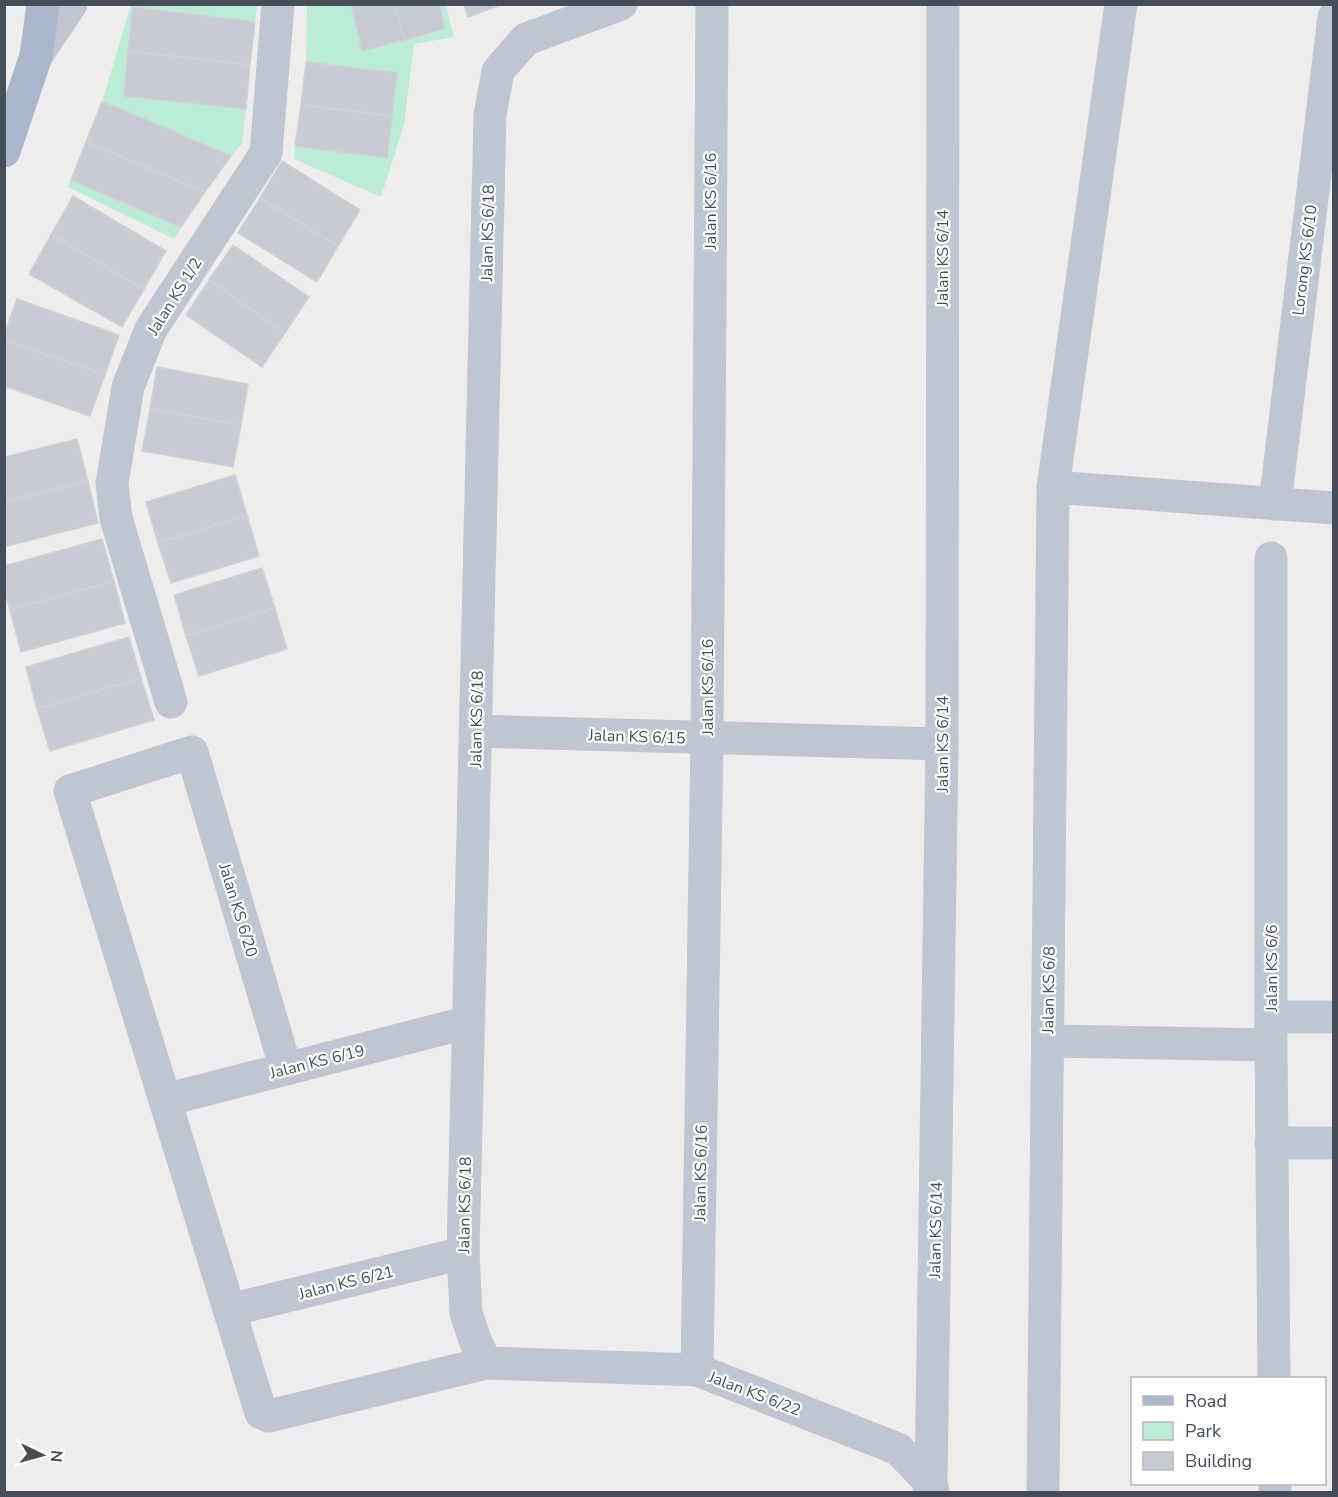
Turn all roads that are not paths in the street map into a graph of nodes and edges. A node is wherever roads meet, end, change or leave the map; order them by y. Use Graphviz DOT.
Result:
graph roads {
  1 [pos="43,4"];
  2 [pos="71,4"];
  3 [pos="278,4"];
  4 [pos="621,4"];
  5 [pos="712,4"];
  6 [pos="942,4"];
  7 [pos="1121,4"];
  8 [pos="1334,17"];
  9 [pos="36,56"];
  10 [pos="4,151"];
  11 [pos="1053,487"];
  12 [pos="1275,504"];
  13 [pos="1334,508"];
  14 [pos="1271,558"];
  15 [pos="171,702"];
  16 [pos="475,731"];
  17 [pos="707,738"];
  18 [pos="942,744"];
  19 [pos="1334,1017"];
  20 [pos="469,1022"];
  21 [pos="1271,1031"];
  22 [pos="1048,1041"];
  23 [pos="286,1069"];
  24 [pos="165,1100"];
  25 [pos="1272,1143"];
  26 [pos="1334,1143"];
  27 [pos="463,1253"];
  28 [pos="228,1310"];
  29 [pos="486,1363"];
  30 [pos="697,1370"];
  31 [pos="1274,1377"];
  32 [pos="931,1489"];
  33 [pos="1043,1492"];
  1 -- 9 [label="main road"];
  2 -- 9 [label="street"];
  3 -- 15 [label="street, Jalan KS 1/2"];
  4 -- 16 [label="street, Jalan KS 6/18"];
  5 -- 17 [label="street, Jalan KS 6/16"];
  6 -- 18 [label="street, Jalan KS 6/14"];
  7 -- 11 [label="street, Jalan KS 6/8"];
  8 -- 12 [label="street, Lorong KS 6/10"];
  9 -- 10 [label="main road"];
  11 -- 12 [label="street"];
  11 -- 22 [label="street, Jalan KS 6/8"];
  12 -- 13 [label="street"];
  14 -- 21 [label="street, Jalan KS 6/6"];
  16 -- 17 [label="street, Jalan KS 6/15"];
  16 -- 20 [label="street, Jalan KS 6/18"];
  17 -- 18 [label="street, Jalan KS 6/15"];
  17 -- 30 [label="street, Jalan KS 6/16"];
  18 -- 32 [label="street, Jalan KS 6/14"];
  19 -- 21 [label="street"];
  20 -- 23 [label="street, Jalan KS 6/19"];
  20 -- 27 [label="street, Jalan KS 6/18"];
  21 -- 22 [label="street"];
  21 -- 25 [label="street, Jalan KS 6/6"];
  22 -- 33 [label="street, Jalan KS 6/8"];
  23 -- 24 [label="street, Jalan KS 6/19"];
  23 -- 24 [label="street, Jalan KS 6/20"];
  24 -- 28 [label="street"];
  25 -- 26 [label="street"];
  25 -- 31 [label="street, Jalan KS 6/6"];
  27 -- 28 [label="street, Jalan KS 6/21"];
  27 -- 29 [label="street, Jalan KS 6/18"];
  28 -- 29 [label="street, Jalan KS 6/22"];
  29 -- 30 [label="street, Jalan KS 6/22"];
  30 -- 32 [label="street, Jalan KS 6/22"];
}
